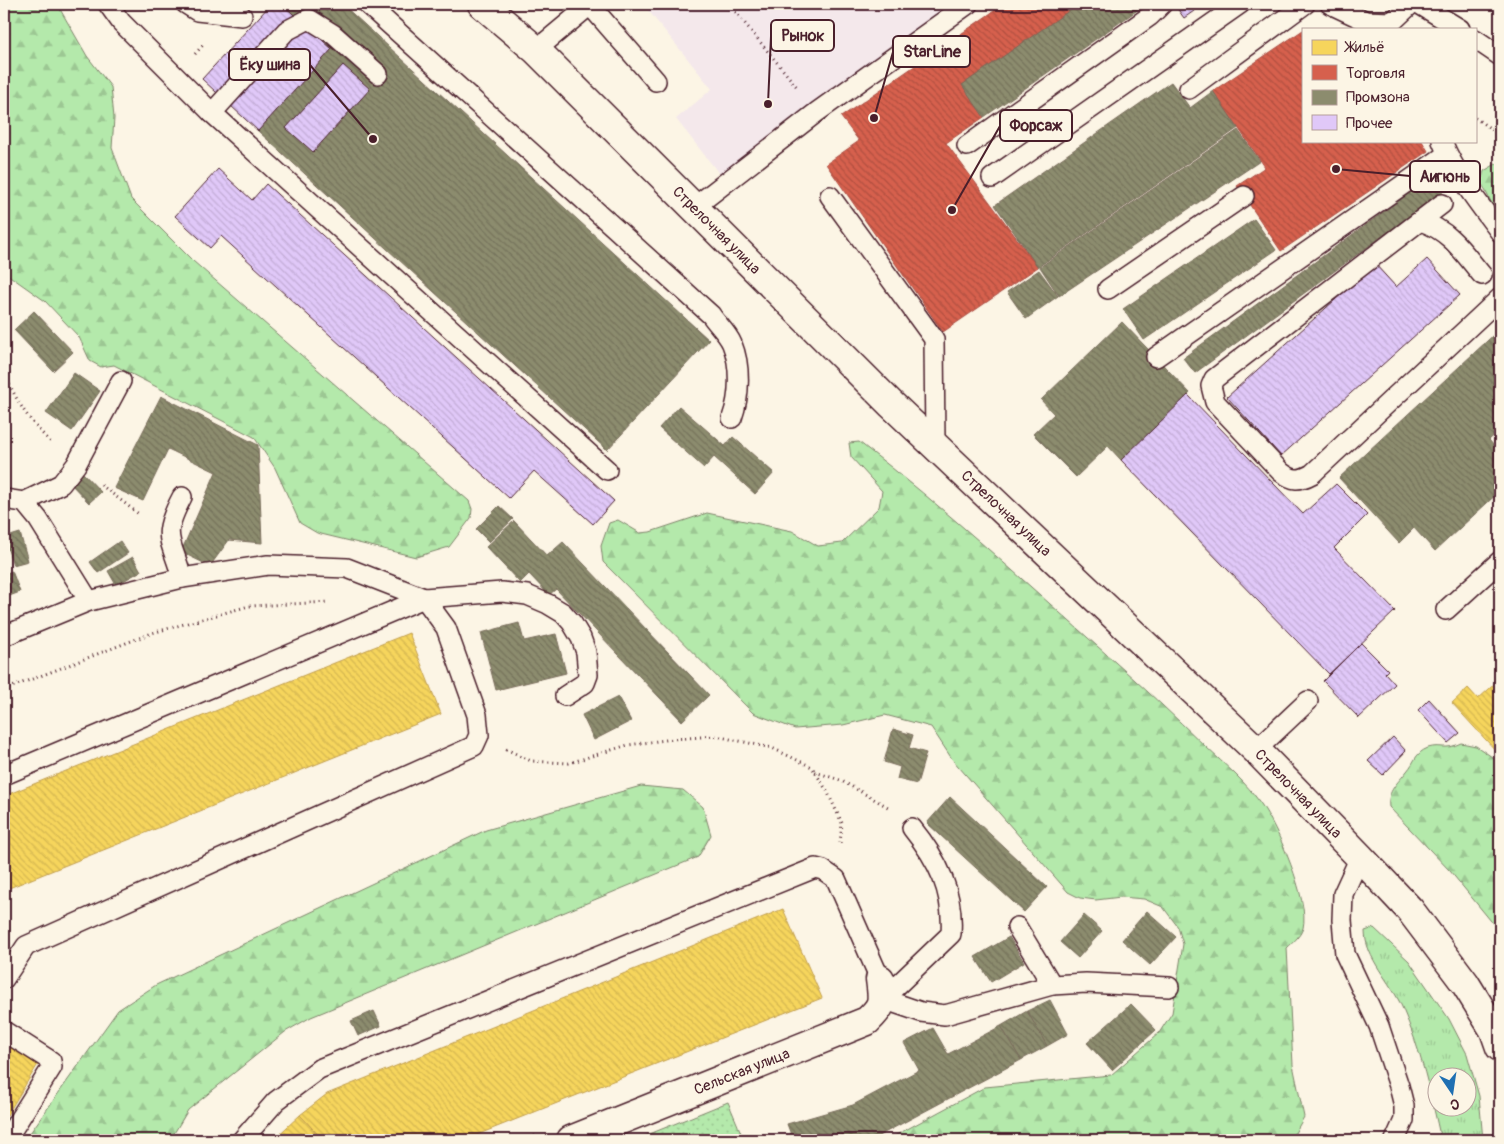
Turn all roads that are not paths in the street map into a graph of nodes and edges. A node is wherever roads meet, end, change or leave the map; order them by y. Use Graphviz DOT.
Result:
graph roads {
  1 [pos="108,4"];
  2 [pos="186,4"];
  3 [pos="367,4"];
  4 [pos="482,4"];
  5 [pos="589,4"];
  6 [pos="968,4"];
  7 [pos="1162,4"];
  8 [pos="1240,4"];
  9 [pos="1305,4"];
  10 [pos="1330,4"];
  11 [pos="1411,4"];
  12 [pos="1419,4"];
  13 [pos="242,16"];
  14 [pos="1393,25"];
  15 [pos="1458,28"];
  16 [pos="1476,40"];
  17 [pos="536,50"];
  18 [pos="1500,56"];
  19 [pos="378,74"];
  20 [pos="656,82"];
  21 [pos="1189,90"];
  22 [pos="212,113"];
  23 [pos="967,146"];
  24 [pos="1445,147"];
  25 [pos="992,178"];
  26 [pos="830,196"];
  27 [pos="1244,196"];
  28 [pos="1442,204"];
  29 [pos="693,208"];
  30 [pos="1421,221"];
  31 [pos="1500,232"];
  32 [pos="1482,275"];
  33 [pos="1108,289"];
  34 [pos="1500,298"];
  35 [pos="1156,357"];
  36 [pos="121,381"];
  37 [pos="732,418"];
  38 [pos="935,444"];
  39 [pos="607,470"];
  40 [pos="182,497"];
  41 [pos="4,499"];
  42 [pos="24,502"];
  43 [pos="1500,561"];
  44 [pos="182,578"];
  45 [pos="424,598"];
  46 [pos="89,601"];
  47 [pos="1446,610"];
  48 [pos="4,636"];
  49 [pos="565,696"];
  50 [pos="1308,701"];
  51 [pos="1256,750"];
  52 [pos="4,775"];
  53 [pos="912,828"];
  54 [pos="1360,857"];
  55 [pos="1017,927"];
  56 [pos="4,979"];
  57 [pos="1052,985"];
  58 [pos="1169,987"];
  59 [pos="882,989"];
  60 [pos="4,1031"];
  61 [pos="1500,1048"];
  62 [pos="6,1140"];
  63 [pos="242,1140"];
  64 [pos="571,1140"];
  65 [pos="1395,1140"];
  1 -- 22 [label="lane"];
  2 -- 13 [label="lane"];
  3 -- 37 [label="lane"];
  4 -- 17 [label="main road, Стрелочная улица"];
  5 -- 17 [label="lane"];
  5 -- 20 [label="lane"];
  6 -- 29 [label="lane"];
  7 -- 23 [label="lane"];
  8 -- 25 [label="lane"];
  9 -- 21 [label="lane"];
  10 -- 14 [label="lane"];
  11 -- 14 [label="lane"];
  12 -- 15 [label="lane"];
  16 -- 18 [label="lane"];
  17 -- 29 [label="main road, Стрелочная улица"];
  19 -- 22 [label="lane"];
  22 -- 39 [label="lane"];
  24 -- 31 [label="lane"];
  24 -- 35 [label="lane"];
  26 -- 38 [label="lane"];
  27 -- 33 [label="lane"];
  28 -- 30 [label="lane"];
  29 -- 38 [label="main road, Стрелочная улица"];
  30 -- 32 [label="lane"];
  30 -- 34 [label="lane"];
  36 -- 42 [label="lane"];
  38 -- 51 [label="main road, Стрелочная улица"];
  40 -- 44 [label="lane"];
  41 -- 42 [label="lane"];
  42 -- 46 [label="lane"];
  43 -- 47 [label="lane"];
  44 -- 45 [label="lane"];
  44 -- 46 [label="lane"];
  45 -- 49 [label="lane"];
  45 -- 52 [label="lane"];
  45 -- 56 [label="lane"];
  46 -- 48 [label="lane"];
  50 -- 51 [label="lane"];
  51 -- 54 [label="main road, Стрелочная улица"];
  53 -- 59 [label="lane"];
  54 -- 61 [label="main road, Стрелочная улица"];
  54 -- 65 [label="lane"];
  55 -- 57 [label="lane"];
  57 -- 58 [label="lane"];
  57 -- 59 [label="lane"];
  59 -- 63 [label="lane"];
  59 -- 64 [label="main road, Сельская улица"];
  60 -- 62 [label="lane"];
}
